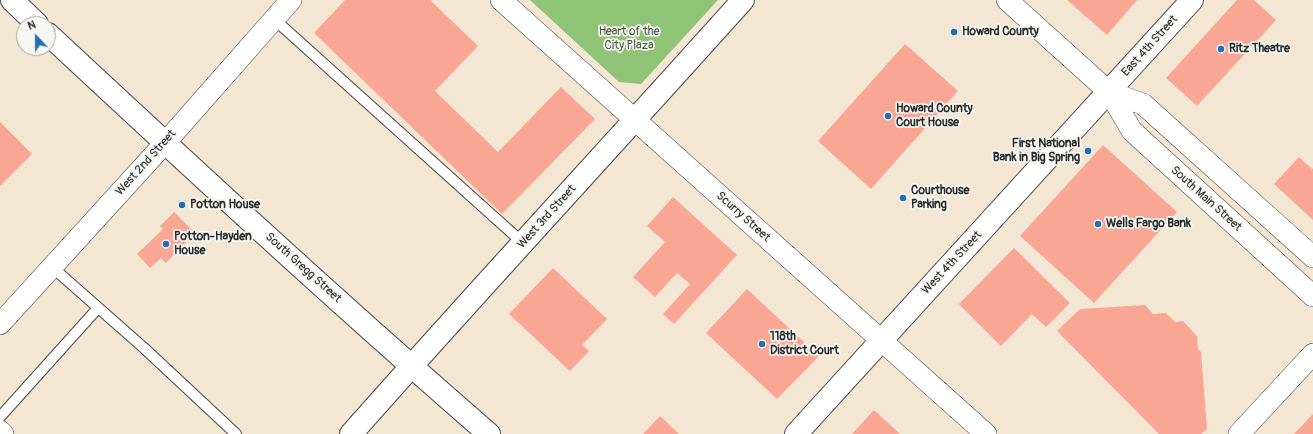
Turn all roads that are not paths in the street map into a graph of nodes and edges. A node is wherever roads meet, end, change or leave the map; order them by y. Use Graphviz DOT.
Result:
graph roads {
  1 [pos="12,0"];
  2 [pos="291,0"];
  3 [pos="501,0"];
  4 [pos="742,0"];
  5 [pos="1007,0"];
  6 [pos="1192,0"];
  7 [pos="29,16"];
  8 [pos="274,19"];
  9 [pos="56,41"];
  10 [pos="1109,92"];
  11 [pos="635,120"];
  12 [pos="165,143"];
  13 [pos="523,243"];
  14 [pos="1313,257"];
  15 [pos="52,267"];
  16 [pos="1313,296"];
  17 [pos="98,308"];
  18 [pos="0,324"];
  19 [pos="881,341"];
  20 [pos="1313,354"];
  21 [pos="411,366"];
  22 [pos="0,416"];
  23 [pos="0,431"];
  24 [pos="3,434"];
  25 [pos="236,434"];
  26 [pos="351,434"];
  27 [pos="489,434"];
  28 [pos="796,434"];
  29 [pos="986,434"];
  30 [pos="1239,434"];
  1 -- 7 [label="main road"];
  2 -- 8 [label="street, West 2nd Street"];
  3 -- 11 [label="street, Scurry Street"];
  4 -- 11 [label="main road, West 3rd Street"];
  5 -- 10 [label="street, South Main Street"];
  6 -- 10 [label="main road, East 4th Street"];
  8 -- 12 [label="street, West 2nd Street"];
  8 -- 13 [label="lane"];
  9 -- 12 [label="main road, South Gregg Street"];
  10 -- 14 [label="street, South Main Street"];
  10 -- 16 [label="street, South Main Street"];
  10 -- 19 [label="main road, West 4th Street"];
  11 -- 13 [label="main road, West 3rd Street"];
  11 -- 19 [label="street, Scurry Street"];
  12 -- 15 [label="street, West 2nd Street"];
  12 -- 21 [label="main road, South Gregg Street"];
  13 -- 21 [label="main road, West 3rd Street"];
  15 -- 17 [label="lane"];
  15 -- 18 [label="street, West 2nd Street"];
  17 -- 22 [label="lane"];
  17 -- 25 [label="lane"];
  19 -- 28 [label="main road, West 4th Street"];
  19 -- 29 [label="street, Scurry Street"];
  20 -- 30 [label="street"];
  21 -- 26 [label="main road, West 3rd Street"];
  21 -- 27 [label="main road, South Gregg Street"];
  23 -- 24 [label="street"];
}
